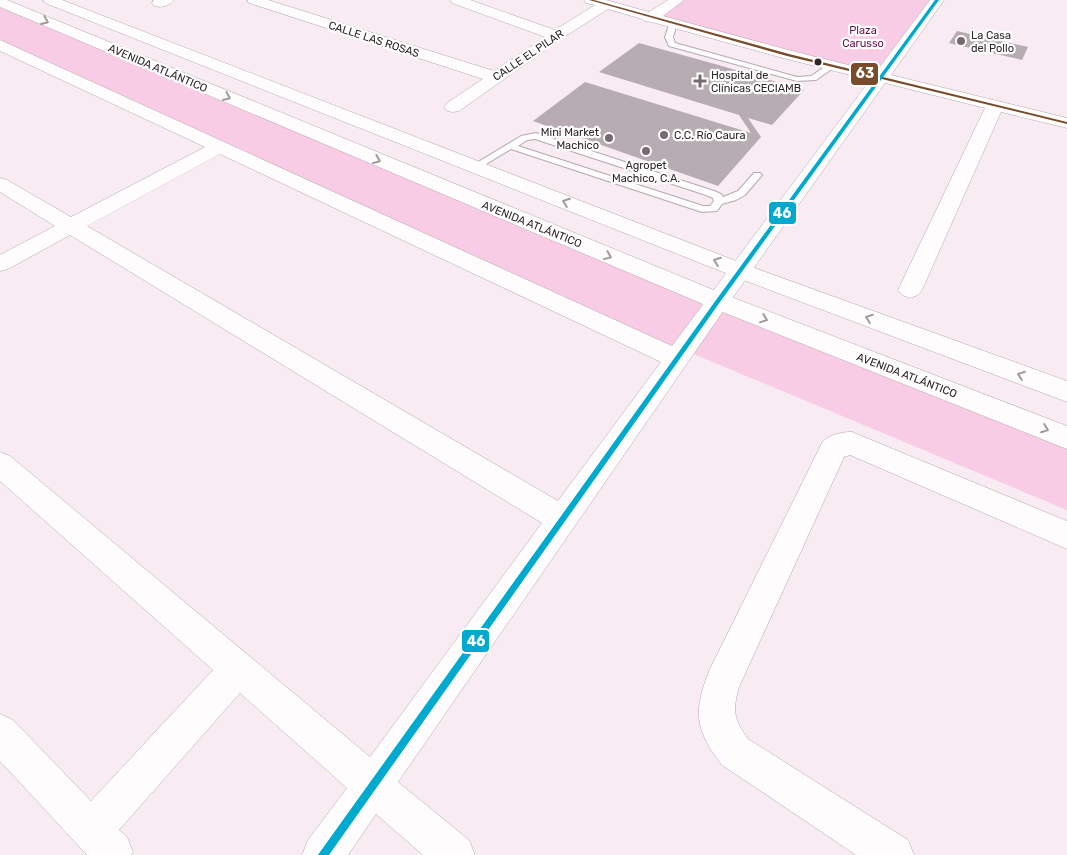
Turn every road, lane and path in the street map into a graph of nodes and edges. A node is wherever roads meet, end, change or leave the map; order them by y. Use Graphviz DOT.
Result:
graph roads {
  1 [pos="6,0"];
  2 [pos="50,0"];
  3 [pos="254,0"];
  4 [pos="457,0"];
  5 [pos="677,0"];
  6 [pos="937,0"];
  7 [pos="0,2"];
  8 [pos="598,2"];
  9 [pos="650,18"];
  10 [pos="674,24"];
  11 [pos="556,36"];
  12 [pos="0,45"];
  13 [pos="832,66"];
  14 [pos="495,77"];
  15 [pos="880,77"];
  16 [pos="995,106"];
  17 [pos="453,107"];
  18 [pos="1067,123"];
  19 [pos="510,146"];
  20 [pos="218,147"];
  21 [pos="475,167"];
  22 [pos="757,175"];
  23 [pos="0,184"];
  24 [pos="719,201"];
  25 [pos="71,226"];
  26 [pos="0,264"];
  27 [pos="741,271"];
  28 [pos="910,290"];
  29 [pos="718,301"];
  30 [pos="677,359"];
  31 [pos="1067,392"];
  32 [pos="1067,438"];
  33 [pos="0,464"];
  34 [pos="562,520"];
  35 [pos="1067,535"];
  36 [pos="238,669"];
  37 [pos="0,733"];
  38 [pos="372,785"];
  39 [pos="323,855"];
  40 [pos="454,855"];
  41 [pos="893,855"];
  1 -- 7 [label="street"];
  2 -- 21 [label="street, AVENIDA ATLÁNTICO"];
  3 -- 14 [label="street, CALLE LAS ROSAS"];
  4 -- 11 [label="street"];
  5 -- 9 [label="street"];
  6 -- 15 [label="street"];
  7 -- 29 [label="street, AVENIDA ATLÁNTICO, one-way"];
  8 -- 9 [label="street"];
  8 -- 11 [label="street, CALLE EL PILAR"];
  9 -- 10 [label="street"];
  10 -- 13 [label="street"];
  10 -- 13 [label="lane"];
  11 -- 14 [label="street, CALLE EL PILAR"];
  12 -- 20 [label="street"];
  13 -- 15 [label="street"];
  14 -- 17 [label="street, CALLE EL PILAR"];
  15 -- 16 [label="street"];
  15 -- 27 [label="street"];
  16 -- 18 [label="street"];
  16 -- 28 [label="street"];
  19 -- 21 [label="lane"];
  19 -- 24 [label="lane"];
  19 -- 24 [label="lane"];
  20 -- 25 [label="street"];
  20 -- 30 [label="street"];
  27 -- 21 [label="street, AVENIDA ATLÁNTICO, one-way"];
  22 -- 24 [label="lane"];
  23 -- 25 [label="street"];
  25 -- 26 [label="street"];
  25 -- 34 [label="street"];
  27 -- 29 [label="street"];
  31 -- 27 [label="street, AVENIDA ATLÁNTICO, one-way"];
  29 -- 30 [label="street"];
  29 -- 32 [label="street, AVENIDA ATLÁNTICO, one-way"];
  30 -- 34 [label="street"];
  33 -- 36 [label="street"];
  34 -- 38 [label="street"];
  35 -- 41 [label="street"];
  36 -- 37 [label="street"];
  36 -- 38 [label="street"];
  38 -- 39 [label="street"];
  38 -- 40 [label="street"];
}
